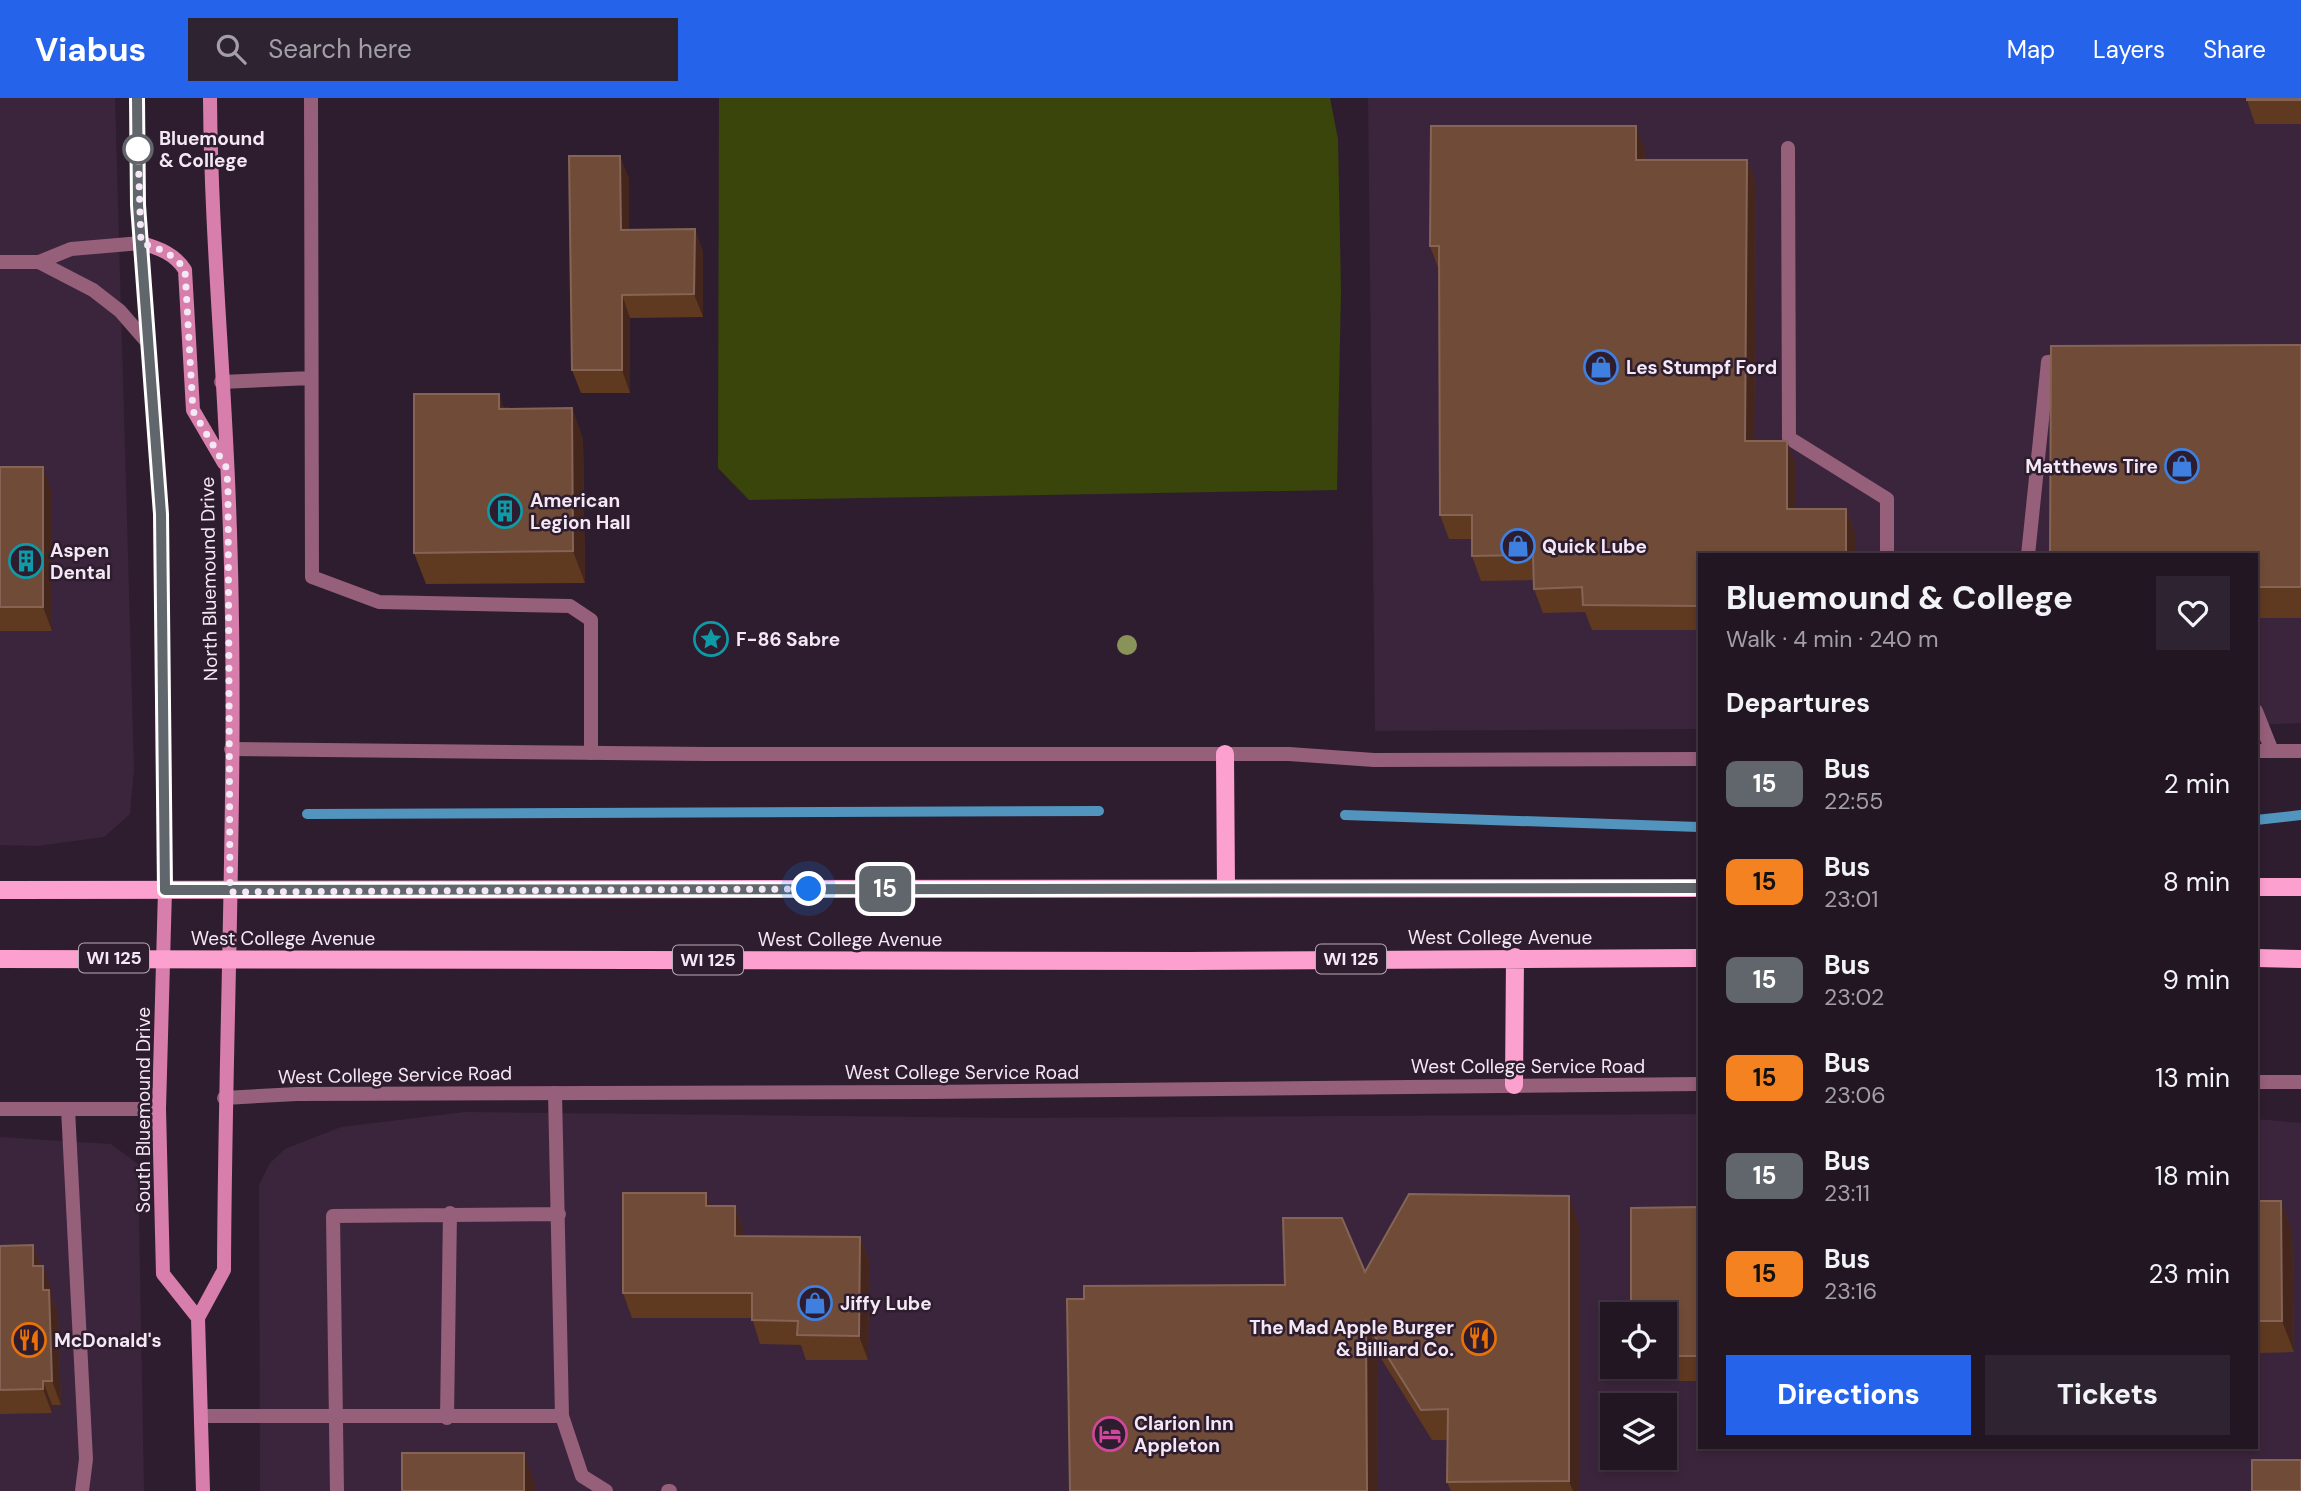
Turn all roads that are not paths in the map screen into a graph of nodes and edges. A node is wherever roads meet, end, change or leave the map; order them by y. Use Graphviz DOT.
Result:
graph roads {
  1 [pos="137,98"];
  2 [pos="210,98"];
  3 [pos="311,98"];
  4 [pos="1788,148"];
  5 [pos="141,243"];
  6 [pos="0,262"];
  7 [pos="39,262"];
  8 [pos="147,342"];
  9 [pos="2081,358"];
  10 [pos="311,378"];
  11 [pos="221,382"];
  12 [pos="226,467"];
  13 [pos="1887,553"];
  14 [pos="2028,553"];
  15 [pos="2258,716"];
  16 [pos="231,748"];
  17 [pos="2258,751"];
  18 [pos="2272,751"];
  19 [pos="2301,751"];
  20 [pos="591,754"];
  21 [pos="1225,754"];
  22 [pos="1698,759"];
  23 [pos="1226,887"];
  24 [pos="2258,887"];
  25 [pos="2301,887"];
  26 [pos="1698,888"];
  27 [pos="0,890"];
  28 [pos="165,890"];
  29 [pos="230,892"];
  30 [pos="1516,957"];
  31 [pos="164,958"];
  32 [pos="1698,958"];
  33 [pos="2258,958"];
  34 [pos="0,959"];
  35 [pos="2301,959"];
  36 [pos="229,960"];
  37 [pos="2258,1082"];
  38 [pos="2301,1082"];
  39 [pos="1698,1084"];
  40 [pos="1514,1085"];
  41 [pos="555,1093"];
  42 [pos="224,1098"];
  43 [pos="0,1109"];
  44 [pos="159,1109"];
  45 [pos="68,1110"];
  46 [pos="450,1213"];
  47 [pos="559,1214"];
  48 [pos="198,1318"];
  49 [pos="201,1416"];
  50 [pos="337,1416"];
  51 [pos="562,1416"];
  52 [pos="447,1418"];
  53 [pos="82,1491"];
  54 [pos="202,1491"];
  55 [pos="337,1491"];
  56 [pos="607,1491"];
  1 -- 5 [label="main road"];
  2 -- 11 [label="main road, North Bluemound Drive"];
  3 -- 10 [label="street"];
  4 -- 13 [label="street"];
  5 -- 7 [label="street"];
  5 -- 8 [label="main road"];
  5 -- 12 [label="main road"];
  6 -- 7 [label="street"];
  7 -- 8 [label="street"];
  8 -- 28 [label="main road"];
  9 -- 14 [label="street"];
  10 -- 11 [label="street"];
  10 -- 20 [label="street"];
  11 -- 12 [label="main road, North Bluemound Drive"];
  12 -- 16 [label="main road, North Bluemound Drive"];
  15 -- 18 [label="street"];
  16 -- 20 [label="street"];
  16 -- 29 [label="main road, North Bluemound Drive"];
  17 -- 18 [label="street"];
  18 -- 19 [label="street"];
  20 -- 21 [label="street"];
  21 -- 22 [label="street"];
  21 -- 23 [label="main road"];
  23 -- 26 [label="main road"];
  23 -- 29 [label="main road"];
  24 -- 25 [label="main road"];
  27 -- 28 [label="main road"];
  28 -- 29 [label="main road"];
  28 -- 31 [label="main road, South Bluemound Drive"];
  29 -- 36 [label="main road"];
  30 -- 32 [label="main road, West College Avenue / WI 125"];
  30 -- 36 [label="main road, West College Avenue / WI 125"];
  30 -- 40 [label="main road"];
  31 -- 34 [label="main road, West College Avenue / WI 125"];
  31 -- 36 [label="main road, West College Avenue / WI 125"];
  31 -- 44 [label="main road, South Bluemound Drive"];
  33 -- 35 [label="main road"];
  36 -- 42 [label="main road"];
  37 -- 38 [label="street"];
  39 -- 40 [label="street, West College Service Road"];
  40 -- 41 [label="street, West College Service Road"];
  41 -- 42 [label="street, West College Service Road"];
  41 -- 47 [label="street"];
  42 -- 48 [label="main road"];
  43 -- 45 [label="street"];
  44 -- 45 [label="street"];
  44 -- 48 [label="main road, South Bluemound Drive"];
  45 -- 53 [label="street"];
  46 -- 47 [label="street"];
  46 -- 50 [label="street"];
  46 -- 52 [label="street"];
  47 -- 51 [label="street"];
  48 -- 49 [label="main road"];
  49 -- 50 [label="street"];
  49 -- 54 [label="main road"];
  50 -- 52 [label="street"];
  50 -- 55 [label="street"];
  51 -- 52 [label="street"];
  51 -- 56 [label="street"];
}
